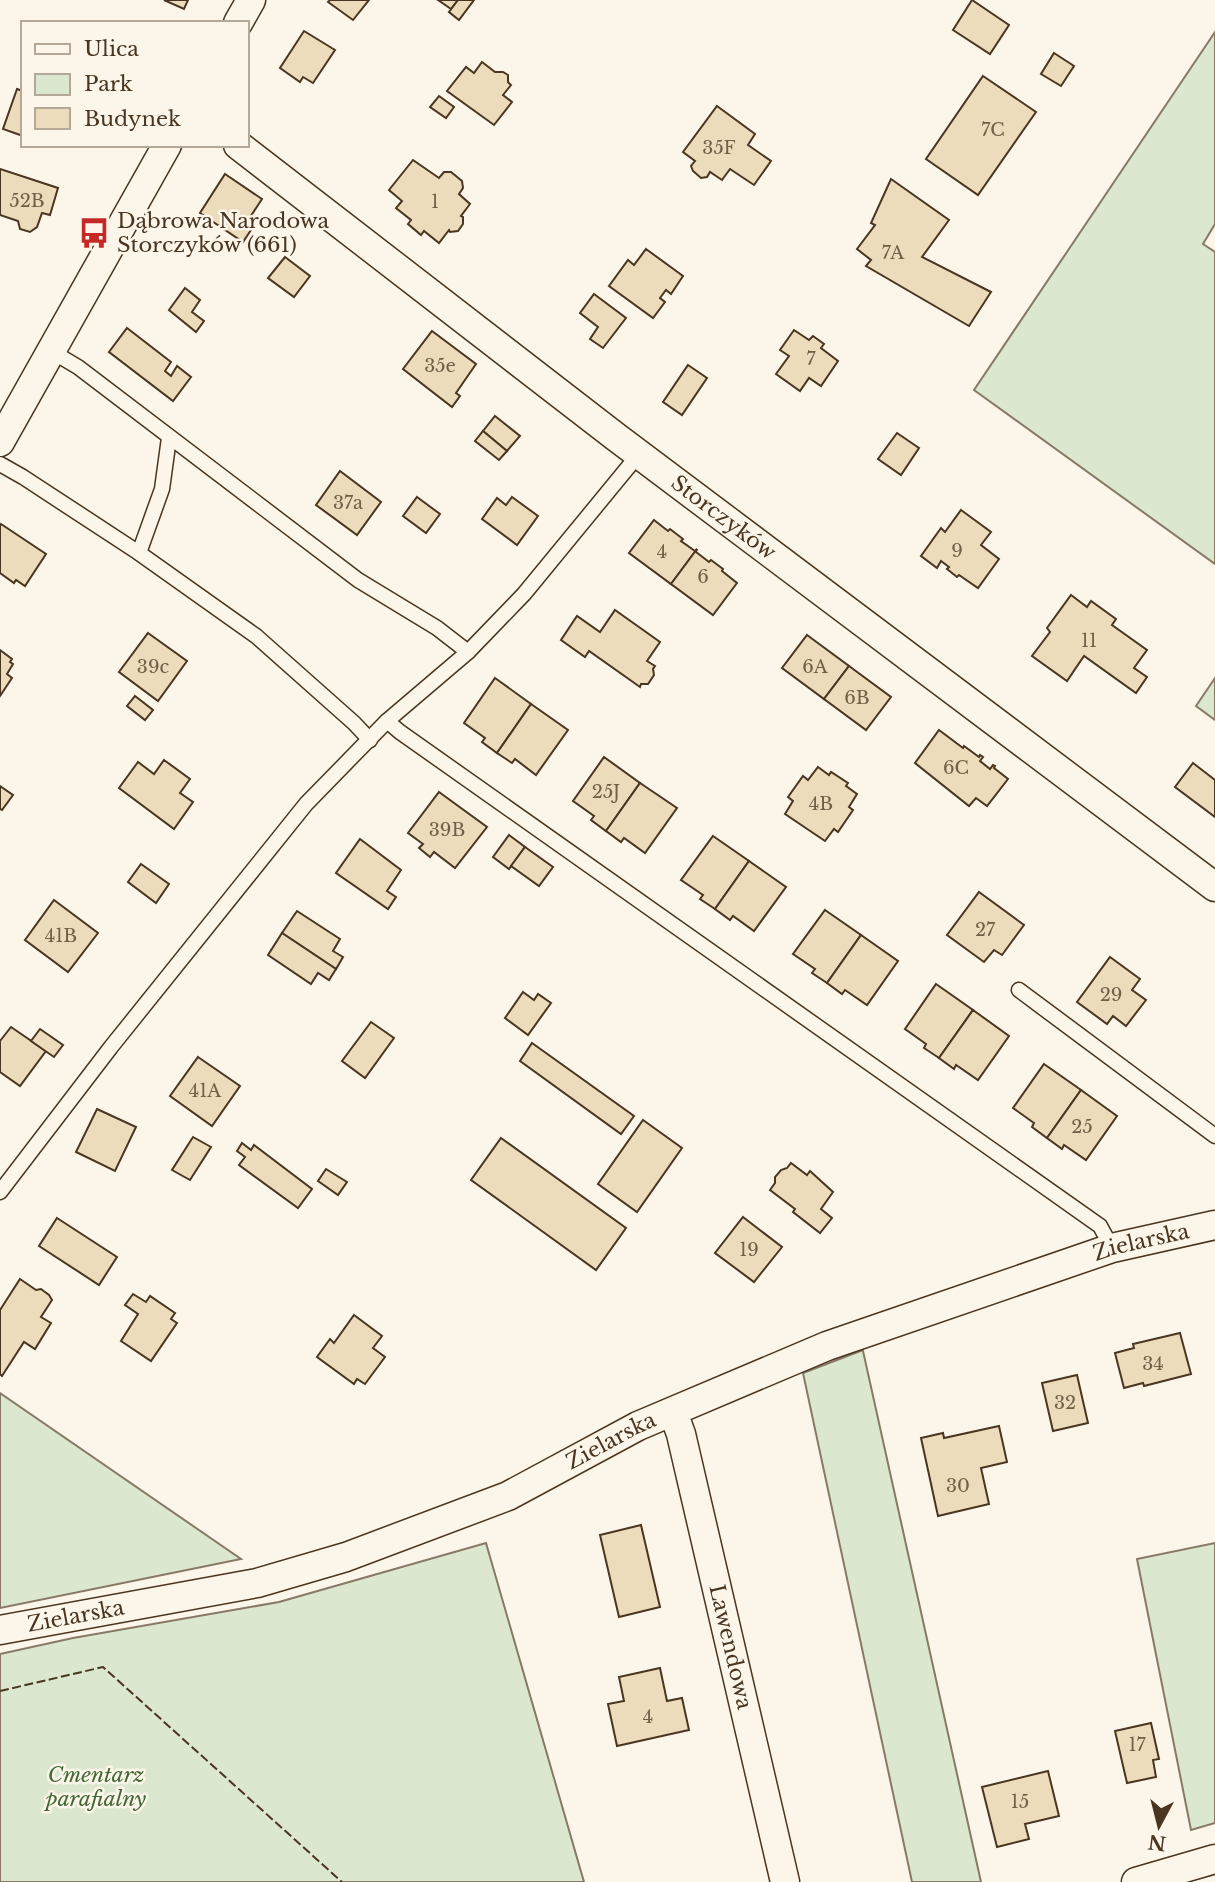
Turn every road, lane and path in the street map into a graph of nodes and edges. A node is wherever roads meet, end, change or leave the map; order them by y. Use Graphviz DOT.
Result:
graph roads {
  1 [pos="251,0"];
  2 [pos="239,21"];
  3 [pos="166,147"];
  4 [pos="241,147"];
  5 [pos="51,351"];
  6 [pos="169,438"];
  7 [pos="0,442"];
  8 [pos="639,454"];
  9 [pos="0,464"];
  10 [pos="139,554"];
  11 [pos="468,652"];
  12 [pos="387,722"];
  13 [pos="370,740"];
  14 [pos="1215,887"];
  15 [pos="1019,990"];
  16 [pos="1215,1136"];
  17 [pos="0,1192"];
  18 [pos="1215,1224"];
  19 [pos="1112,1248"];
  20 [pos="673,1412"];
  21 [pos="0,1630"];
  22 [pos="1215,1858"];
  23 [pos="785,1882"];
  24 [pos="1136,1882"];
  1 -- 2 [label="street"];
  3 -- 5 [label="street"];
  4 -- 8 [label="street, Storczyków"];
  5 -- 6 [label="lane"];
  5 -- 7 [label="street"];
  6 -- 10 [label="lane"];
  6 -- 11 [label="lane"];
  8 -- 11 [label="lane"];
  8 -- 14 [label="street, Storczyków"];
  9 -- 10 [label="lane"];
  10 -- 13 [label="lane"];
  11 -- 12 [label="lane"];
  12 -- 13 [label="lane"];
  12 -- 19 [label="lane"];
  13 -- 17 [label="lane"];
  15 -- 16 [label="lane"];
  18 -- 19 [label="street, Zielarska"];
  19 -- 20 [label="street, Zielarska"];
  20 -- 21 [label="street, Zielarska"];
  20 -- 23 [label="street, Lawendowa"];
  22 -- 24 [label="street"];
}
